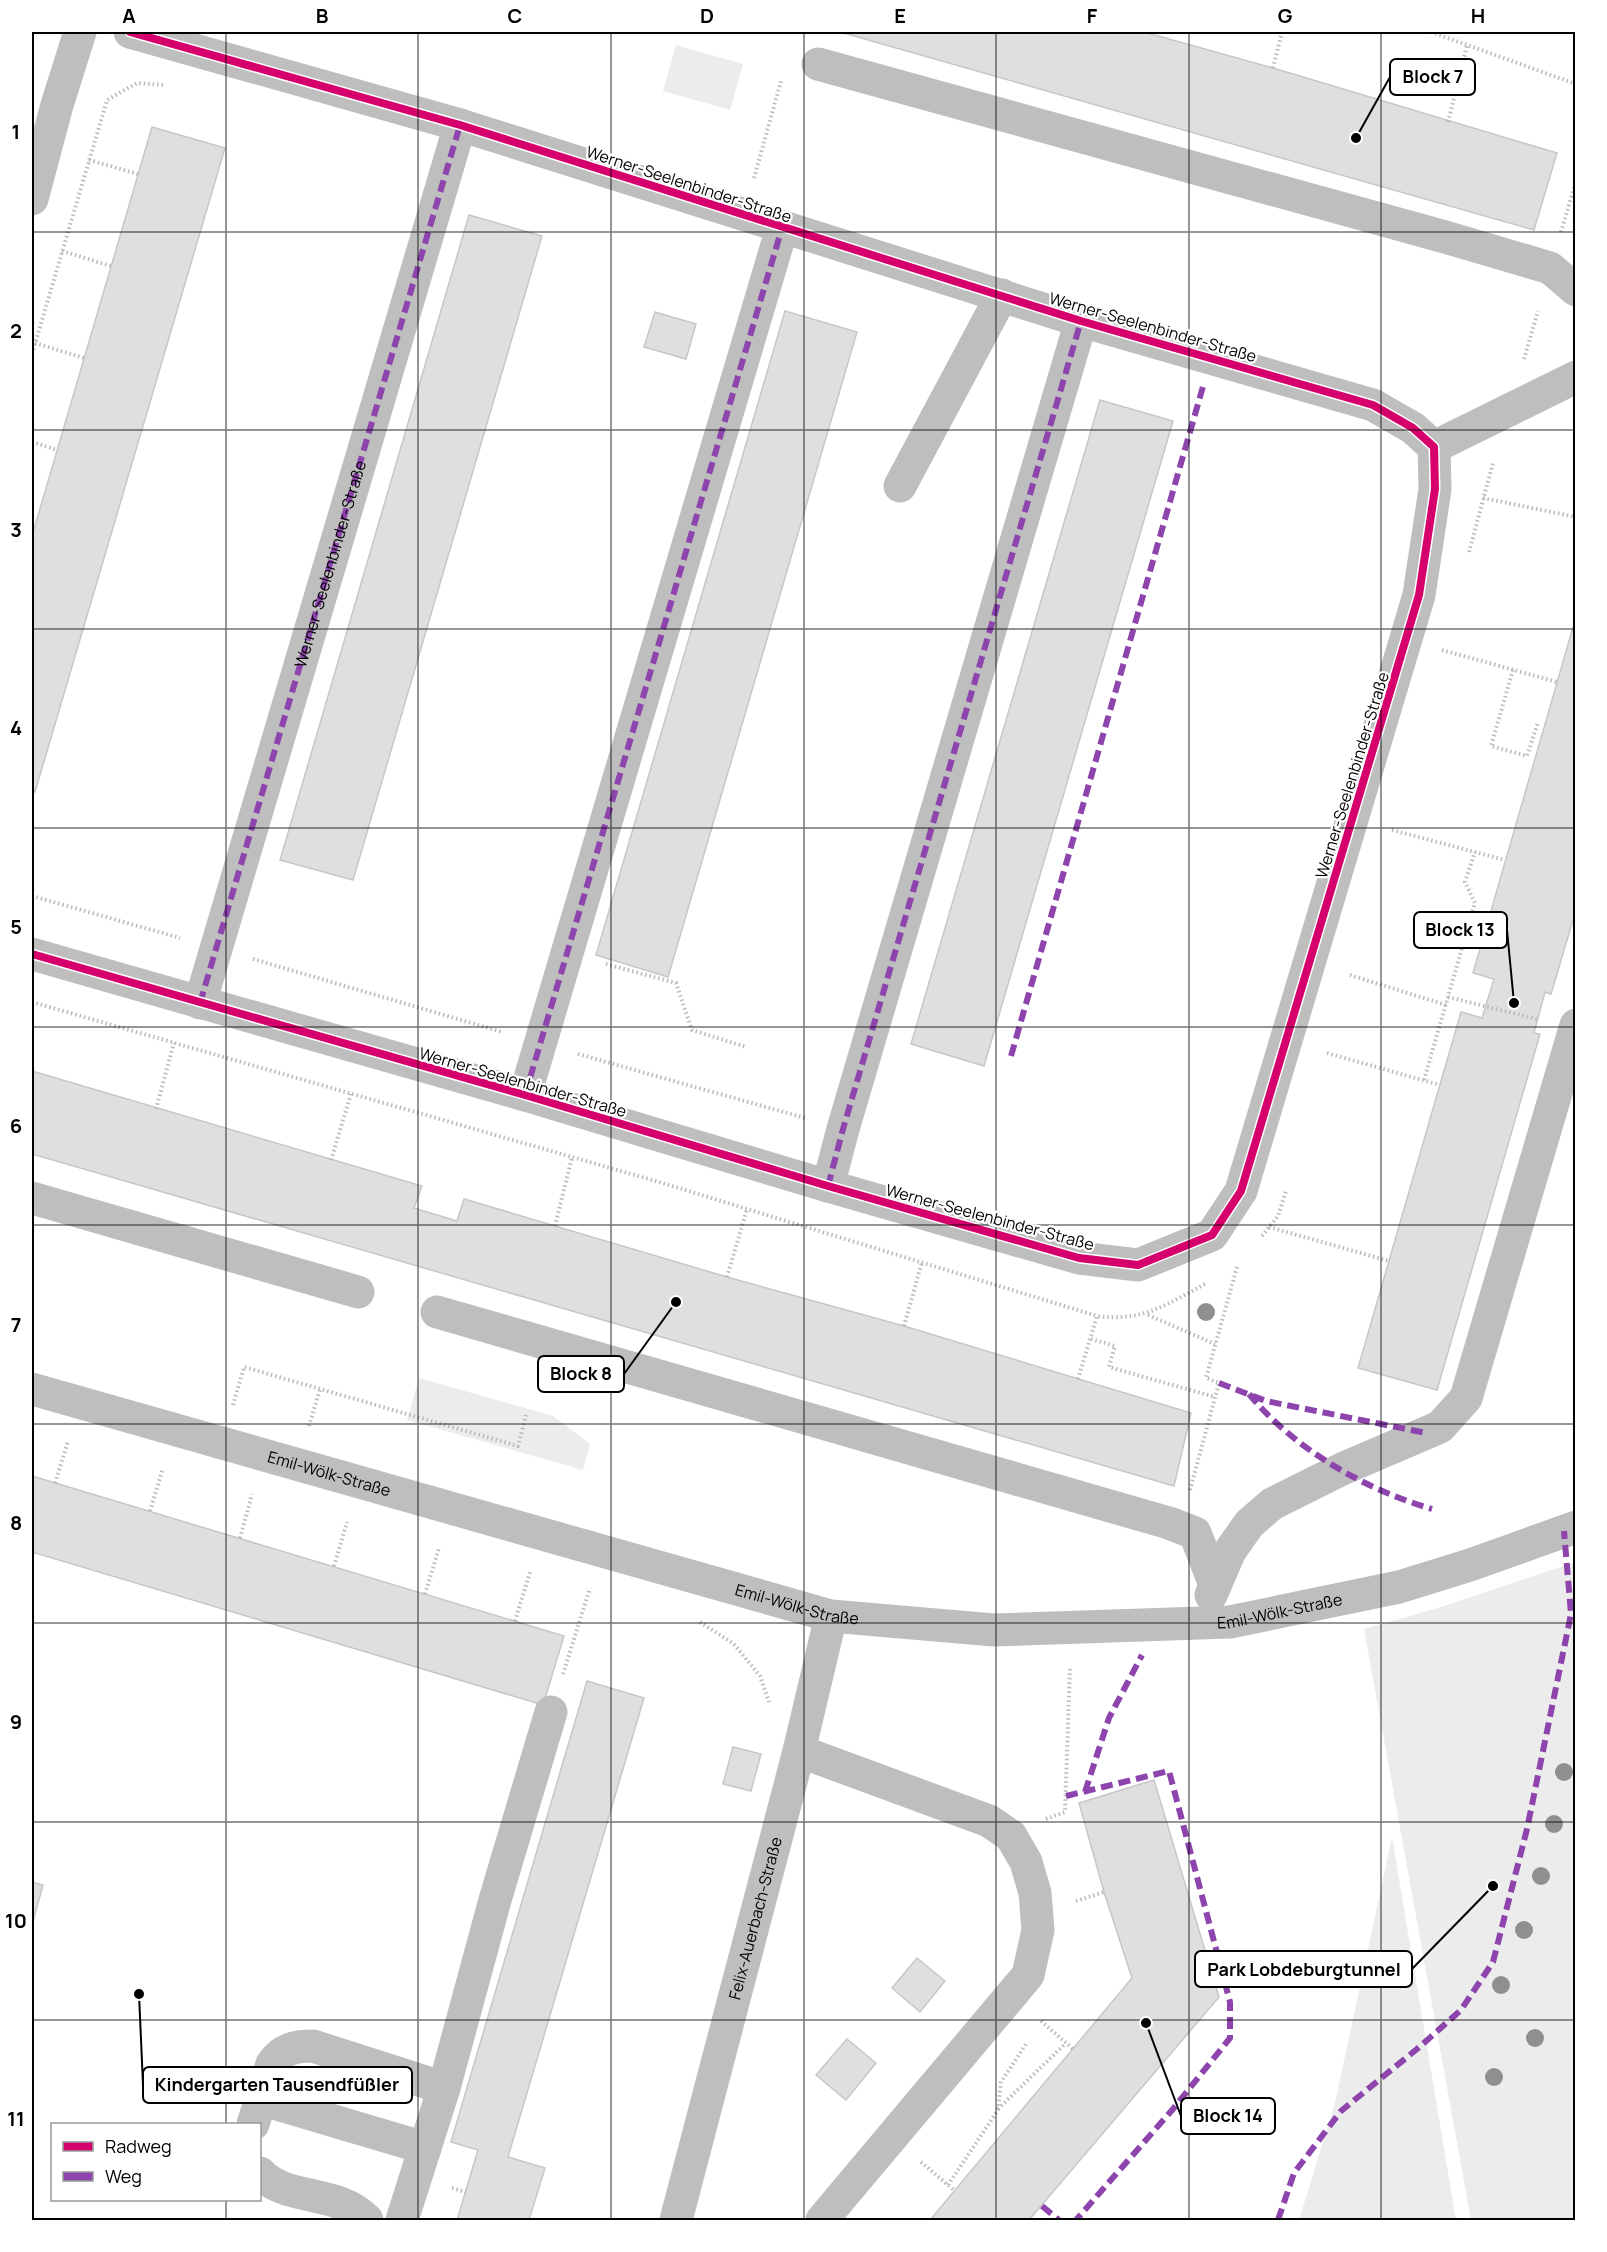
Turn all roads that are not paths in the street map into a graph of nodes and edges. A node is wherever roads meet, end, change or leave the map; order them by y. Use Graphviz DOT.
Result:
graph roads {
  1 [pos="80,32"];
  2 [pos="130,32"];
  3 [pos="818,64"];
  4 [pos="460,125"];
  5 [pos="32,199"];
  6 [pos="782,228"];
  7 [pos="1575,290"];
  8 [pos="1002,295"];
  9 [pos="1082,321"];
  10 [pos="1575,377"];
  11 [pos="1434,447"];
  12 [pos="900,486"];
  13 [pos="32,954"];
  14 [pos="200,1003"];
  15 [pos="1575,1027"];
  16 [pos="525,1095"];
  17 [pos="828,1186"];
  18 [pos="32,1198"];
  19 [pos="358,1292"];
  20 [pos="436,1312"];
  21 [pos="32,1389"];
  22 [pos="1575,1527"];
  23 [pos="1215,1584"];
  24 [pos="831,1616"];
  25 [pos="1204,1623"];
  26 [pos="551,1712"];
  27 [pos="799,1751"];
  28 [pos="444,2088"];
  29 [pos="256,2112"];
  30 [pos="425,2148"];
  31 [pos="261,2174"];
  32 [pos="367,2220"];
  33 [pos="402,2220"];
  34 [pos="676,2220"];
  35 [pos="822,2220"];
  1 -- 5 [label="street"];
  2 -- 4 [label="street, Werner-Seelenbinder-Straße"];
  3 -- 7 [label="street"];
  4 -- 6 [label="street, Werner-Seelenbinder-Straße"];
  4 -- 14 [label="street, Werner-Seelenbinder-Straße"];
  6 -- 8 [label="street, Werner-Seelenbinder-Straße"];
  6 -- 16 [label="street, Werner-Seelenbinder-Straße"];
  8 -- 9 [label="street, Werner-Seelenbinder-Straße"];
  8 -- 12 [label="street"];
  9 -- 11 [label="street, Werner-Seelenbinder-Straße"];
  9 -- 17 [label="street, Werner-Seelenbinder-Straße"];
  10 -- 11 [label="street"];
  11 -- 17 [label="street, Werner-Seelenbinder-Straße"];
  13 -- 14 [label="street, Werner-Seelenbinder-Straße"];
  14 -- 16 [label="street, Werner-Seelenbinder-Straße"];
  15 -- 23 [label="street"];
  16 -- 17 [label="street, Werner-Seelenbinder-Straße"];
  18 -- 19 [label="street"];
  20 -- 23 [label="street"];
  21 -- 24 [label="street, Emil-Wölk-Straße"];
  22 -- 25 [label="street, Emil-Wölk-Straße"];
  23 -- 25 [label="street"];
  24 -- 25 [label="street, Emil-Wölk-Straße"];
  24 -- 27 [label="street, Felix-Auerbach-Straße"];
  26 -- 28 [label="street"];
  27 -- 34 [label="street, Felix-Auerbach-Straße"];
  27 -- 35 [label="street"];
  28 -- 29 [label="street"];
  28 -- 30 [label="street"];
  29 -- 30 [label="street"];
  30 -- 33 [label="street"];
  31 -- 32 [label="street"];
}
